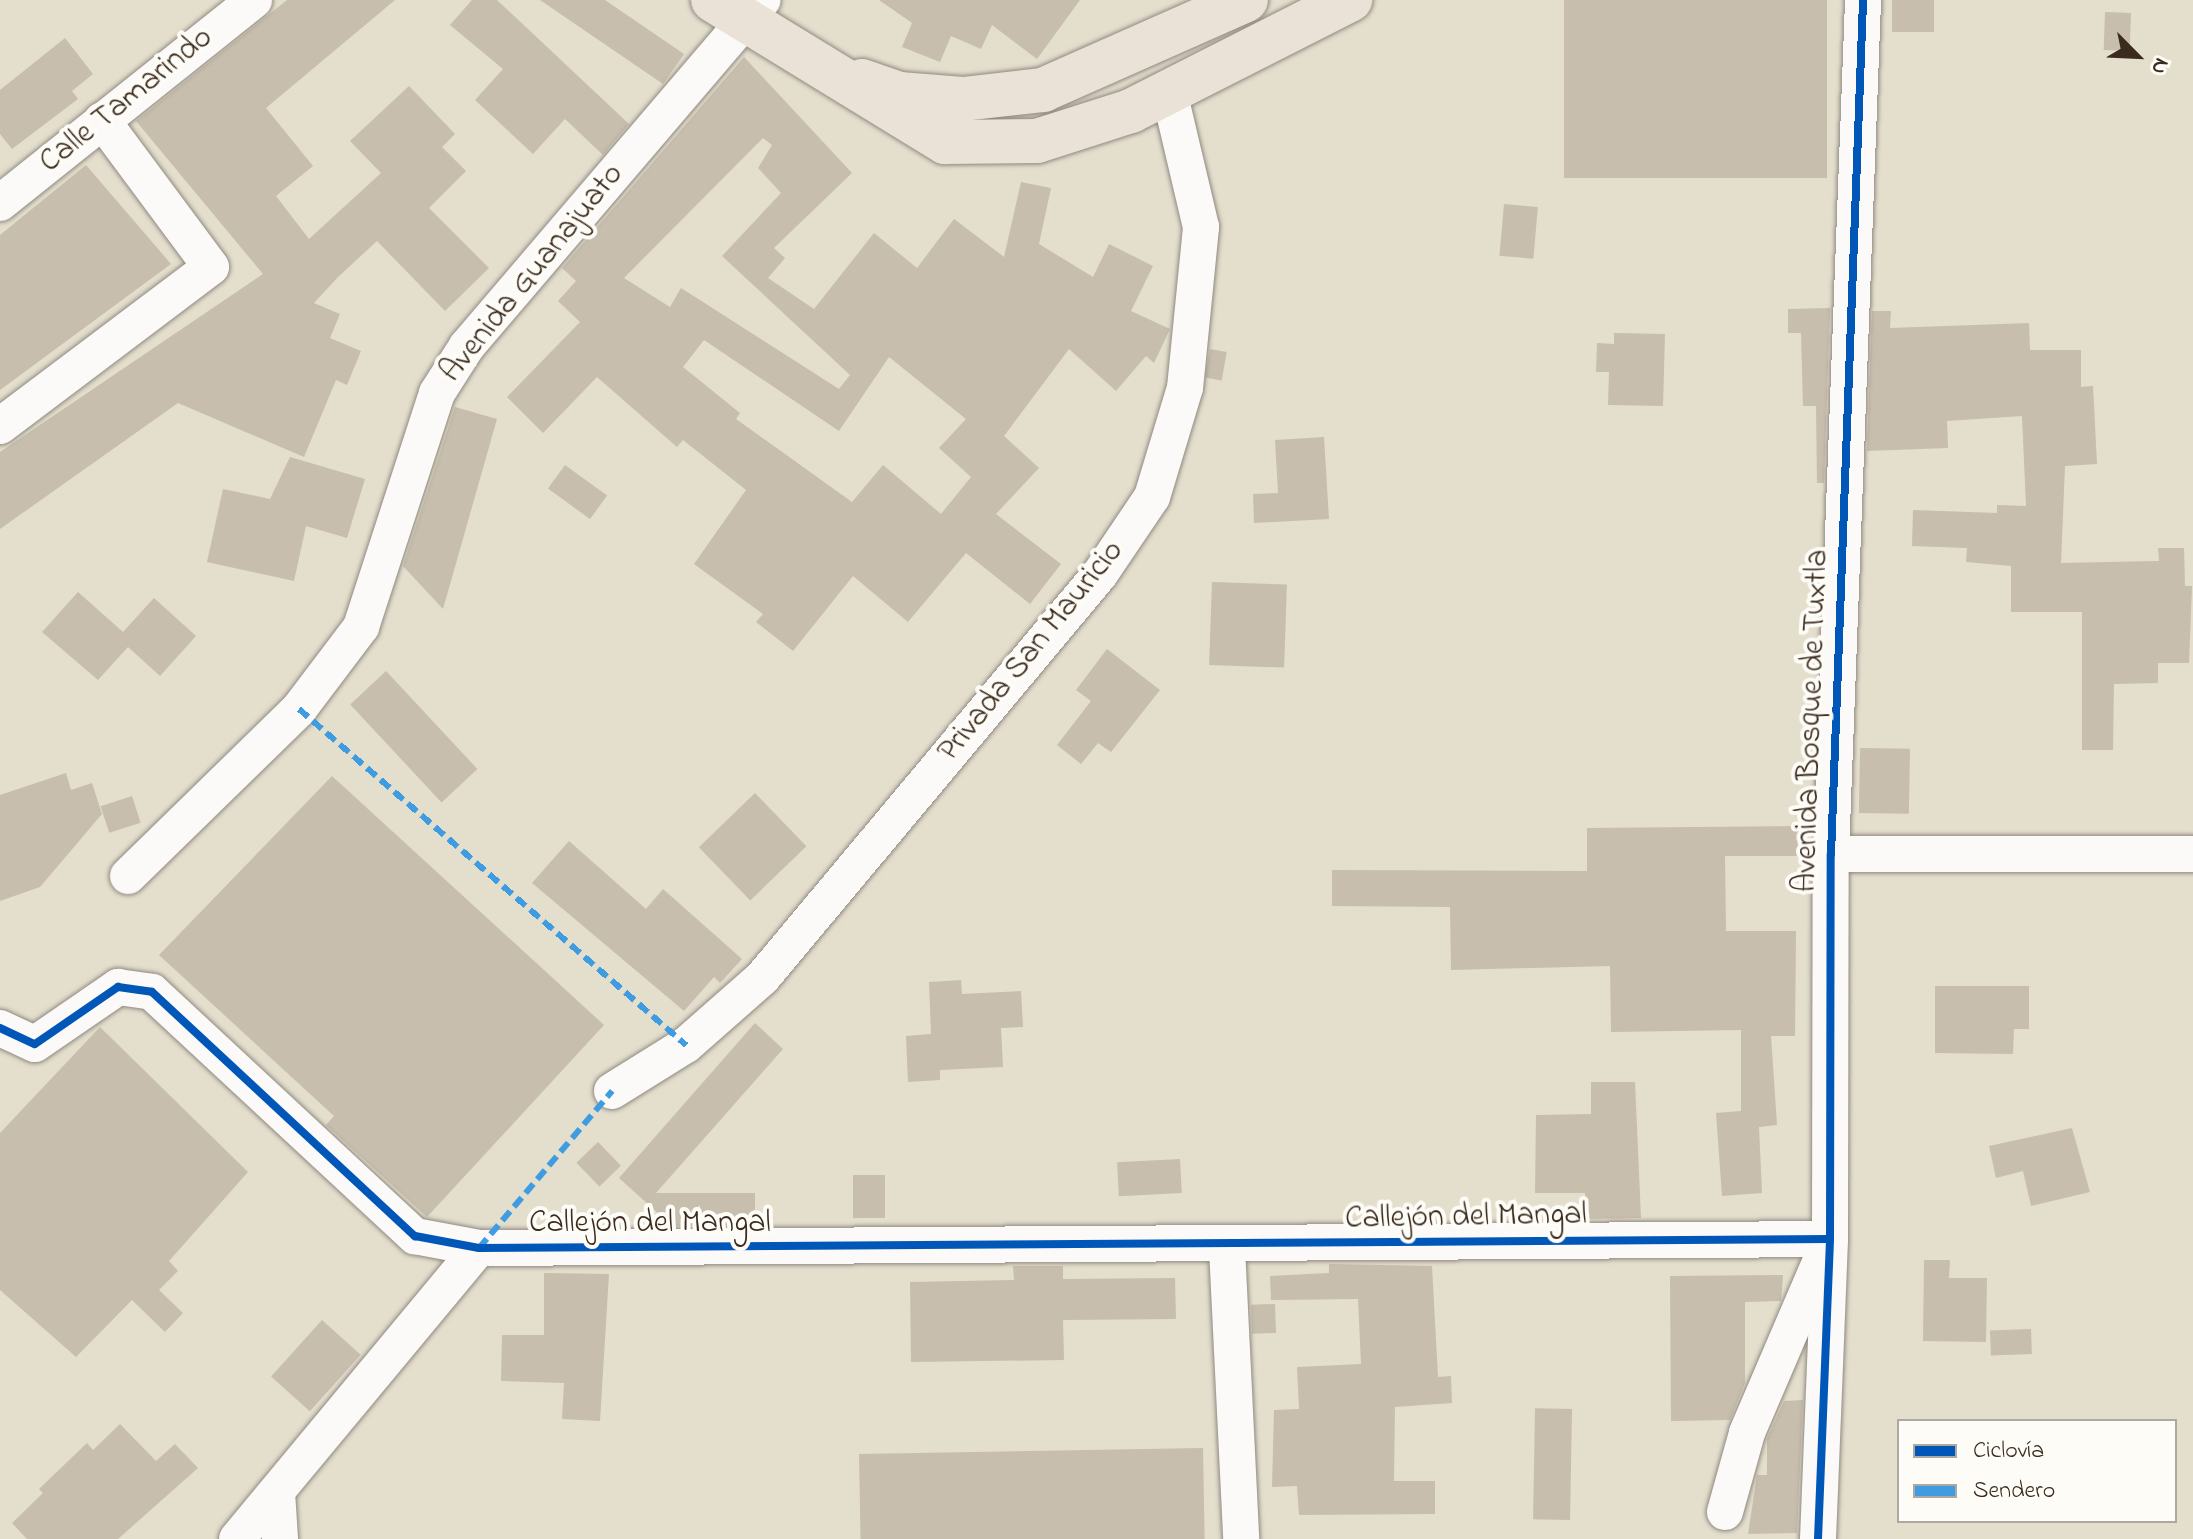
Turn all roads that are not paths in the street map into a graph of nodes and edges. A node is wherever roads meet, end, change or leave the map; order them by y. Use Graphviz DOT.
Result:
graph roads {
  1 [pos="254,0"];
  2 [pos="1246,0"];
  3 [pos="1350,0"];
  4 [pos="1863,0"];
  5 [pos="740,7"];
  6 [pos="823,68"];
  7 [pos="1169,92"];
  8 [pos="102,120"];
  9 [pos="0,203"];
  10 [pos="0,426"];
  11 [pos="1831,854"];
  12 [pos="2193,854"];
  13 [pos="128,876"];
  14 [pos="0,1028"];
  15 [pos="612,1091"];
  16 [pos="1830,1239"];
  17 [pos="479,1248"];
  18 [pos="1227,1248"];
  19 [pos="277,1492"];
  20 [pos="1725,1512"];
  21 [pos="237,1539"];
  22 [pos="280,1539"];
  23 [pos="1241,1539"];
  24 [pos="1818,1539"];
  1 -- 8 [label="street, Calle Tamarindo"];
  2 -- 6 [label="main road"];
  3 -- 7 [label="main road"];
  4 -- 11 [label="street, Avenida Bosque de Tuxtla"];
  5 -- 6 [label="main road"];
  5 -- 13 [label="street, Avenida Guanajuato"];
  6 -- 7 [label="main road"];
  7 -- 15 [label="street, Privada San Mauricio"];
  8 -- 9 [label="street, Calle Tamarindo"];
  8 -- 10 [label="street"];
  11 -- 12 [label="street"];
  11 -- 16 [label="street, Avenida Bosque de Tuxtla"];
  14 -- 17 [label="street, Callejón del Mangal"];
  16 -- 18 [label="street, Callejón del Mangal"];
  16 -- 20 [label="street"];
  16 -- 24 [label="street, Avenida Bosque de Tuxtla"];
  17 -- 18 [label="street, Callejón del Mangal"];
  17 -- 19 [label="street"];
  18 -- 23 [label="street"];
  19 -- 21 [label="street"];
  19 -- 22 [label="street"];
}
